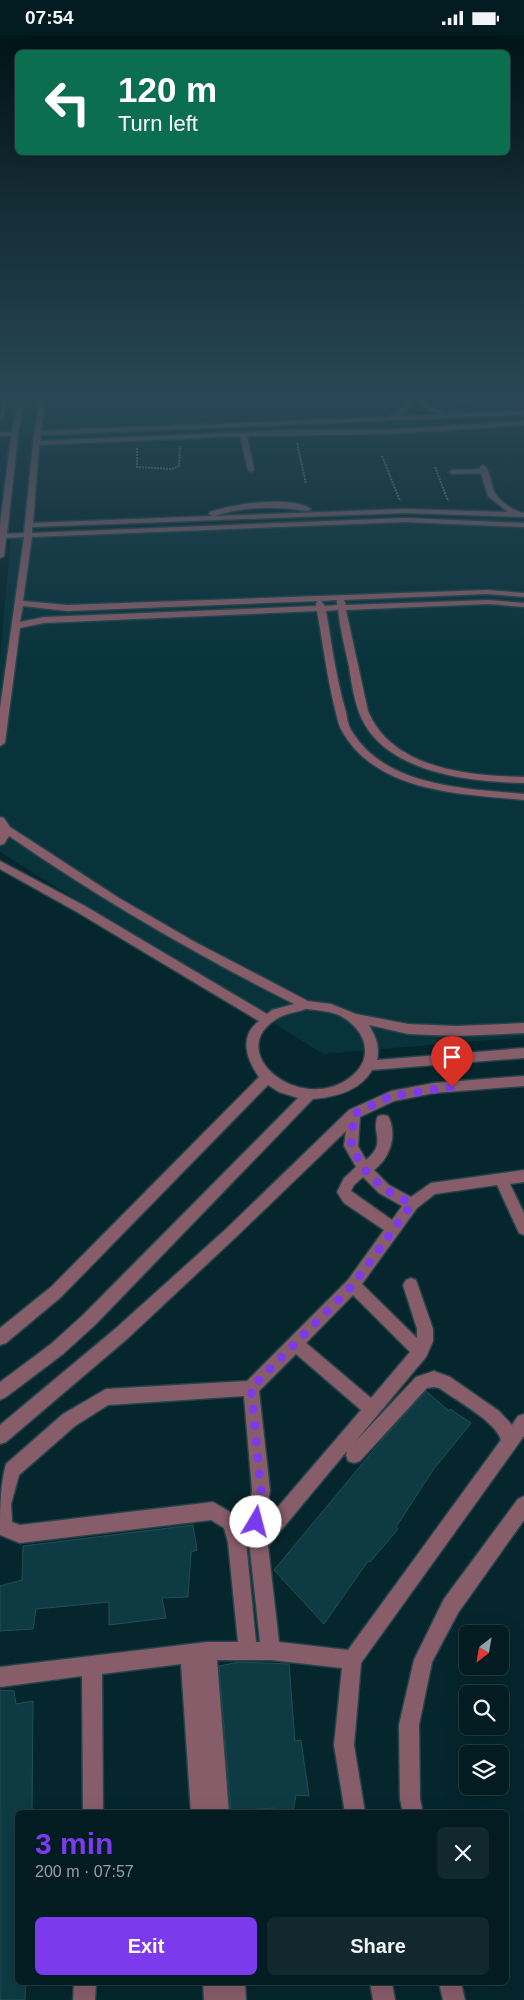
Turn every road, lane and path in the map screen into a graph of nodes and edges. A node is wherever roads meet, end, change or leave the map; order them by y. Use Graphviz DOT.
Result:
graph roads {
  1 [pos="9,489"];
  2 [pos="32,489"];
  3 [pos="395,489"];
  4 [pos="443,489"];
  5 [pos="490,489"];
  6 [pos="492,496"];
  7 [pos="404,511"];
  8 [pos="450,511"];
  9 [pos="354,512"];
  10 [pos="468,512"];
  11 [pos="521,515"];
  12 [pos="356,522"];
  13 [pos="28,525"];
  14 [pos="524,525"];
  15 [pos="28,535"];
  16 [pos="3,536"];
  17 [pos="0,556"];
  18 [pos="524,595"];
  19 [pos="340,597"];
  20 [pos="319,598"];
  21 [pos="18,603"];
  22 [pos="524,605"];
  23 [pos="341,608"];
  24 [pos="321,609"];
  25 [pos="16,626"];
  26 [pos="0,743"];
  27 [pos="524,780"];
  28 [pos="524,797"];
  29 [pos="3,824"];
  30 [pos="0,841"];
  31 [pos="0,864"];
  32 [pos="306,1005"];
  33 [pos="353,1017"];
  34 [pos="266,1019"];
  35 [pos="524,1028"];
  36 [pos="524,1053"];
  37 [pos="370,1065"];
  38 [pos="266,1078"];
  39 [pos="524,1081"];
  40 [pos="310,1094"];
  41 [pos="354,1114"];
  42 [pos="383,1120"];
  43 [pos="364,1169"];
  44 [pos="524,1176"];
  45 [pos="501,1179"];
  46 [pos="412,1204"];
  47 [pos="394,1229"];
  48 [pos="524,1229"];
  49 [pos="353,1285"];
  50 [pos="411,1285"];
  51 [pos="0,1338"];
  52 [pos="295,1343"];
  53 [pos="420,1352"];
  54 [pos="251,1388"];
  55 [pos="0,1392"];
  56 [pos="372,1409"];
  57 [pos="524,1422"];
  58 [pos="0,1436"];
  59 [pos="510,1442"];
  60 [pos="354,1455"];
  61 [pos="524,1505"];
  62 [pos="259,1543"];
  63 [pos="248,1651"];
  64 [pos="271,1651"];
  65 [pos="198,1652"];
  66 [pos="352,1660"];
  67 [pos="92,1666"];
  68 [pos="0,1677"];
  69 [pos="93,1810"];
  70 [pos="201,1810"];
  71 [pos="220,1810"];
  72 [pos="355,1810"];
  73 [pos="412,1810"];
  74 [pos="85,1985"];
  75 [pos="214,1985"];
  76 [pos="234,1985"];
  77 [pos="381,1985"];
  78 [pos="450,1985"];
  79 [pos="84,2000"];
  80 [pos="215,2000"];
  81 [pos="235,2000"];
  82 [pos="384,2000"];
  83 [pos="454,2000"];
  1 -- 16 [label="street"];
  2 -- 13 [label="street"];
  3 -- 7 [label="path"];
  4 -- 8 [label="path"];
  5 -- 6 [label="street"];
  6 -- 10 [label="street"];
  6 -- 11 [label="street"];
  7 -- 8 [label="street"];
  7 -- 9 [label="street"];
  8 -- 10 [label="street"];
  9 -- 12 [label="street"];
  9 -- 13 [label="street"];
  10 -- 11 [label="street"];
  12 -- 14 [label="street"];
  12 -- 15 [label="street"];
  13 -- 15 [label="street"];
  15 -- 16 [label="street"];
  15 -- 21 [label="street"];
  16 -- 17 [label="street"];
  18 -- 19 [label="street"];
  19 -- 20 [label="street"];
  19 -- 23 [label="street"];
  20 -- 21 [label="street"];
  20 -- 24 [label="street"];
  21 -- 25 [label="street"];
  22 -- 23 [label="street"];
  23 -- 24 [label="street"];
  23 -- 27 [label="street"];
  24 -- 25 [label="street"];
  24 -- 28 [label="street"];
  25 -- 26 [label="street"];
  29 -- 30 [label="street"];
  29 -- 32 [label="street"];
  31 -- 34 [label="street"];
  32 -- 33 [label="street"];
  32 -- 34 [label="street"];
  33 -- 35 [label="street"];
  33 -- 37 [label="street"];
  34 -- 38 [label="street"];
  36 -- 37 [label="street"];
  37 -- 40 [label="street"];
  38 -- 40 [label="street"];
  38 -- 51 [label="street"];
  39 -- 41 [label="street"];
  40 -- 55 [label="street"];
  41 -- 43 [label="street"];
  41 -- 58 [label="street"];
  42 -- 43 [label="street"];
  43 -- 46 [label="street"];
  43 -- 47 [label="street"];
  44 -- 45 [label="street"];
  45 -- 46 [label="street"];
  45 -- 48 [label="street"];
  46 -- 47 [label="street"];
  47 -- 49 [label="street"];
  49 -- 52 [label="street"];
  49 -- 53 [label="street"];
  50 -- 53 [label="street"];
  52 -- 54 [label="street"];
  52 -- 56 [label="street"];
  53 -- 56 [label="street"];
  54 -- 62 [label="street"];
  54 -- 63 [label="street"];
  56 -- 62 [label="street"];
  57 -- 59 [label="street"];
  59 -- 60 [label="street"];
  59 -- 66 [label="street"];
  61 -- 73 [label="street"];
  62 -- 64 [label="street"];
  63 -- 64 [label="street"];
  63 -- 65 [label="street"];
  64 -- 66 [label="street"];
  65 -- 67 [label="street"];
  65 -- 70 [label="street"];
  65 -- 71 [label="street"];
  66 -- 72 [label="street"];
  67 -- 68 [label="street"];
  67 -- 69 [label="street"];
  74 -- 79 [label="street"];
  75 -- 80 [label="street"];
  76 -- 81 [label="street"];
  77 -- 82 [label="street"];
  78 -- 83 [label="street"];
}
